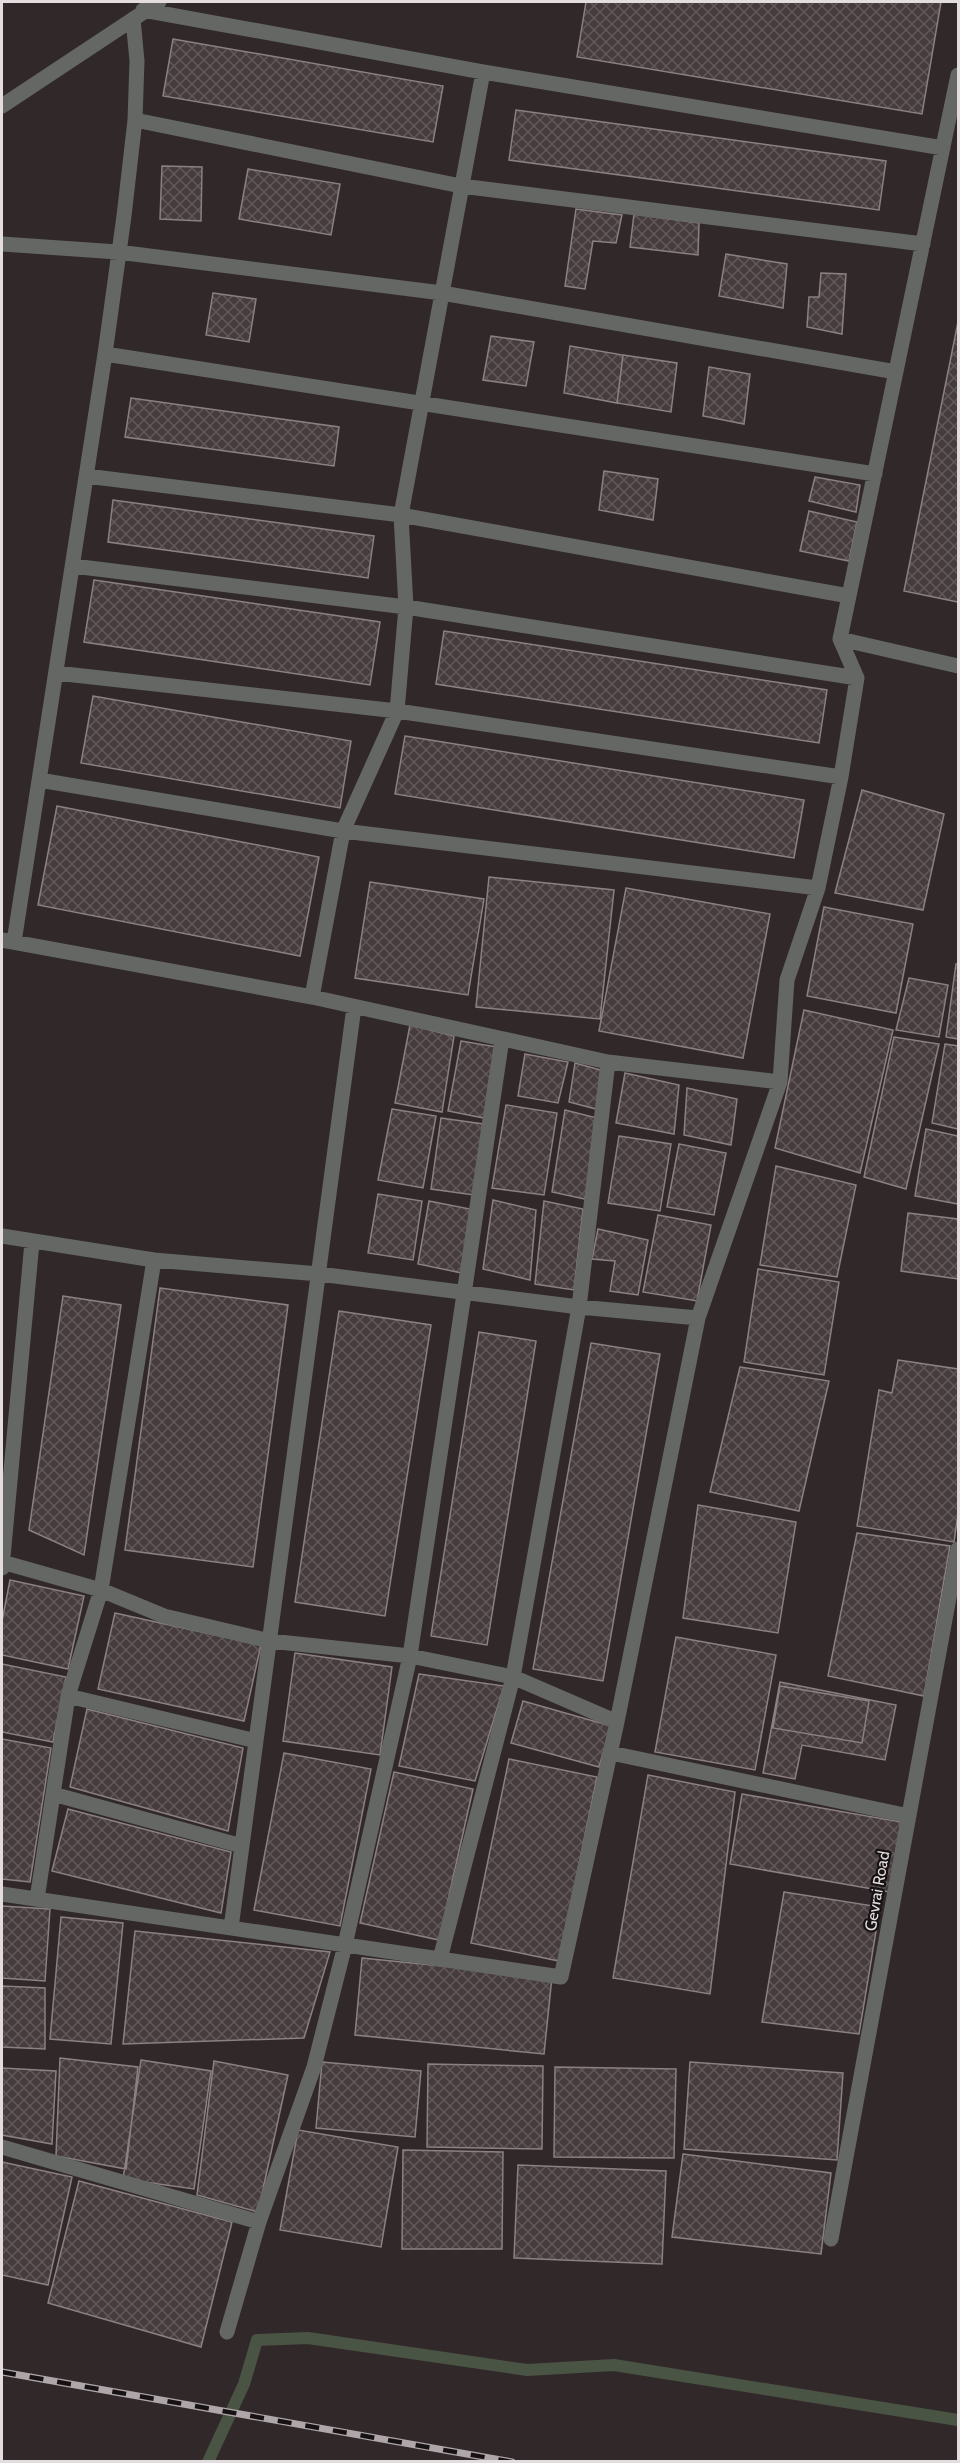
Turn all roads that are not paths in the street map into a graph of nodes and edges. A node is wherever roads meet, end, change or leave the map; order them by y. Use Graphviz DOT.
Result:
graph roads {
  1 [pos="159,2"];
  2 [pos="138,15"];
  3 [pos="483,72"];
  4 [pos="958,75"];
  5 [pos="2,106"];
  6 [pos="135,120"];
  7 [pos="943,148"];
  8 [pos="461,186"];
  9 [pos="2,244"];
  10 [pos="923,244"];
  11 [pos="118,252"];
  12 [pos="442,293"];
  13 [pos="105,354"];
  14 [pos="896,372"];
  15 [pos="421,405"];
  16 [pos="875,474"];
  17 [pos="86,476"];
  18 [pos="401,515"];
  19 [pos="73,566"];
  20 [pos="849,596"];
  21 [pos="406,607"];
  22 [pos="840,639"];
  23 [pos="958,666"];
  24 [pos="56,673"];
  25 [pos="857,678"];
  26 [pos="397,711"];
  27 [pos="841,777"];
  28 [pos="39,780"];
  29 [pos="343,831"];
  30 [pos="818,888"];
  31 [pos="8,941"];
  32 [pos="312,997"];
  33 [pos="354,1006"];
  34 [pos="502,1039"];
  35 [pos="608,1062"];
  36 [pos="780,1082"];
  37 [pos="2,1236"];
  38 [pos="32,1242"];
  39 [pos="154,1260"];
  40 [pos="319,1274"];
  41 [pos="464,1291"];
  42 [pos="579,1307"];
  43 [pos="698,1318"];
  44 [pos="958,1549"];
  45 [pos="2,1564"];
  46 [pos="101,1590"];
  47 [pos="270,1641"];
  48 [pos="410,1656"];
  49 [pos="513,1677"];
  50 [pos="68,1696"];
  51 [pos="617,1722"];
  52 [pos="256,1741"];
  53 [pos="611,1753"];
  54 [pos="53,1794"];
  55 [pos="909,1816"];
  56 [pos="242,1846"];
  57 [pos="2,1894"];
  58 [pos="37,1899"];
  59 [pos="231,1928"];
  60 [pos="345,1945"];
  61 [pos="440,1959"];
  62 [pos="2,2147"];
  63 [pos="259,2222"];
  64 [pos="831,2239"];
  65 [pos="226,2332"];
  1 -- 2 [label="street"];
  2 -- 3 [label="street"];
  2 -- 5 [label="street"];
  2 -- 6 [label="street"];
  3 -- 7 [label="street"];
  3 -- 8 [label="street"];
  4 -- 7 [label="street"];
  6 -- 8 [label="street"];
  6 -- 11 [label="street"];
  7 -- 10 [label="street"];
  8 -- 10 [label="street"];
  8 -- 12 [label="street"];
  9 -- 11 [label="street"];
  10 -- 14 [label="street"];
  11 -- 12 [label="street"];
  11 -- 13 [label="street"];
  12 -- 14 [label="street"];
  12 -- 15 [label="street"];
  13 -- 15 [label="street"];
  13 -- 17 [label="street"];
  14 -- 16 [label="street"];
  15 -- 16 [label="street"];
  15 -- 18 [label="street"];
  16 -- 20 [label="street"];
  17 -- 18 [label="street"];
  17 -- 19 [label="street"];
  18 -- 20 [label="street"];
  18 -- 21 [label="street"];
  19 -- 21 [label="street"];
  19 -- 24 [label="street"];
  20 -- 22 [label="street"];
  21 -- 25 [label="street"];
  21 -- 26 [label="street"];
  22 -- 23 [label="street"];
  22 -- 25 [label="street"];
  24 -- 26 [label="street"];
  24 -- 28 [label="street"];
  25 -- 27 [label="street"];
  26 -- 27 [label="street"];
  26 -- 29 [label="street"];
  27 -- 30 [label="street"];
  28 -- 29 [label="street"];
  28 -- 31 [label="street"];
  29 -- 30 [label="street"];
  29 -- 32 [label="street"];
  30 -- 36 [label="street"];
  31 -- 32 [label="street"];
  32 -- 33 [label="street"];
  33 -- 34 [label="street"];
  33 -- 40 [label="street"];
  34 -- 35 [label="street"];
  34 -- 41 [label="street"];
  35 -- 36 [label="street"];
  35 -- 42 [label="street"];
  36 -- 43 [label="street"];
  37 -- 38 [label="street"];
  38 -- 39 [label="street"];
  38 -- 45 [label="street"];
  39 -- 40 [label="street"];
  39 -- 46 [label="street"];
  40 -- 41 [label="street"];
  40 -- 47 [label="street"];
  41 -- 42 [label="street"];
  41 -- 48 [label="street"];
  42 -- 43 [label="street"];
  42 -- 49 [label="street"];
  43 -- 51 [label="street"];
  44 -- 55 [label="street, Gevrai Road"];
  45 -- 46 [label="street"];
  46 -- 47 [label="street"];
  46 -- 50 [label="street"];
  47 -- 48 [label="street"];
  47 -- 52 [label="street"];
  48 -- 49 [label="street"];
  48 -- 60 [label="street"];
  49 -- 51 [label="street"];
  49 -- 61 [label="street"];
  50 -- 52 [label="street"];
  50 -- 54 [label="street"];
  51 -- 53 [label="street"];
  52 -- 56 [label="street"];
  53 -- 55 [label="street"];
  53 -- 61 [label="street"];
  54 -- 56 [label="street"];
  54 -- 58 [label="street"];
  55 -- 64 [label="street, Gevrai Road"];
  56 -- 59 [label="street"];
  57 -- 58 [label="street"];
  58 -- 59 [label="street"];
  59 -- 60 [label="street"];
  60 -- 61 [label="street"];
  60 -- 63 [label="street"];
  62 -- 63 [label="street"];
  63 -- 65 [label="street"];
}
